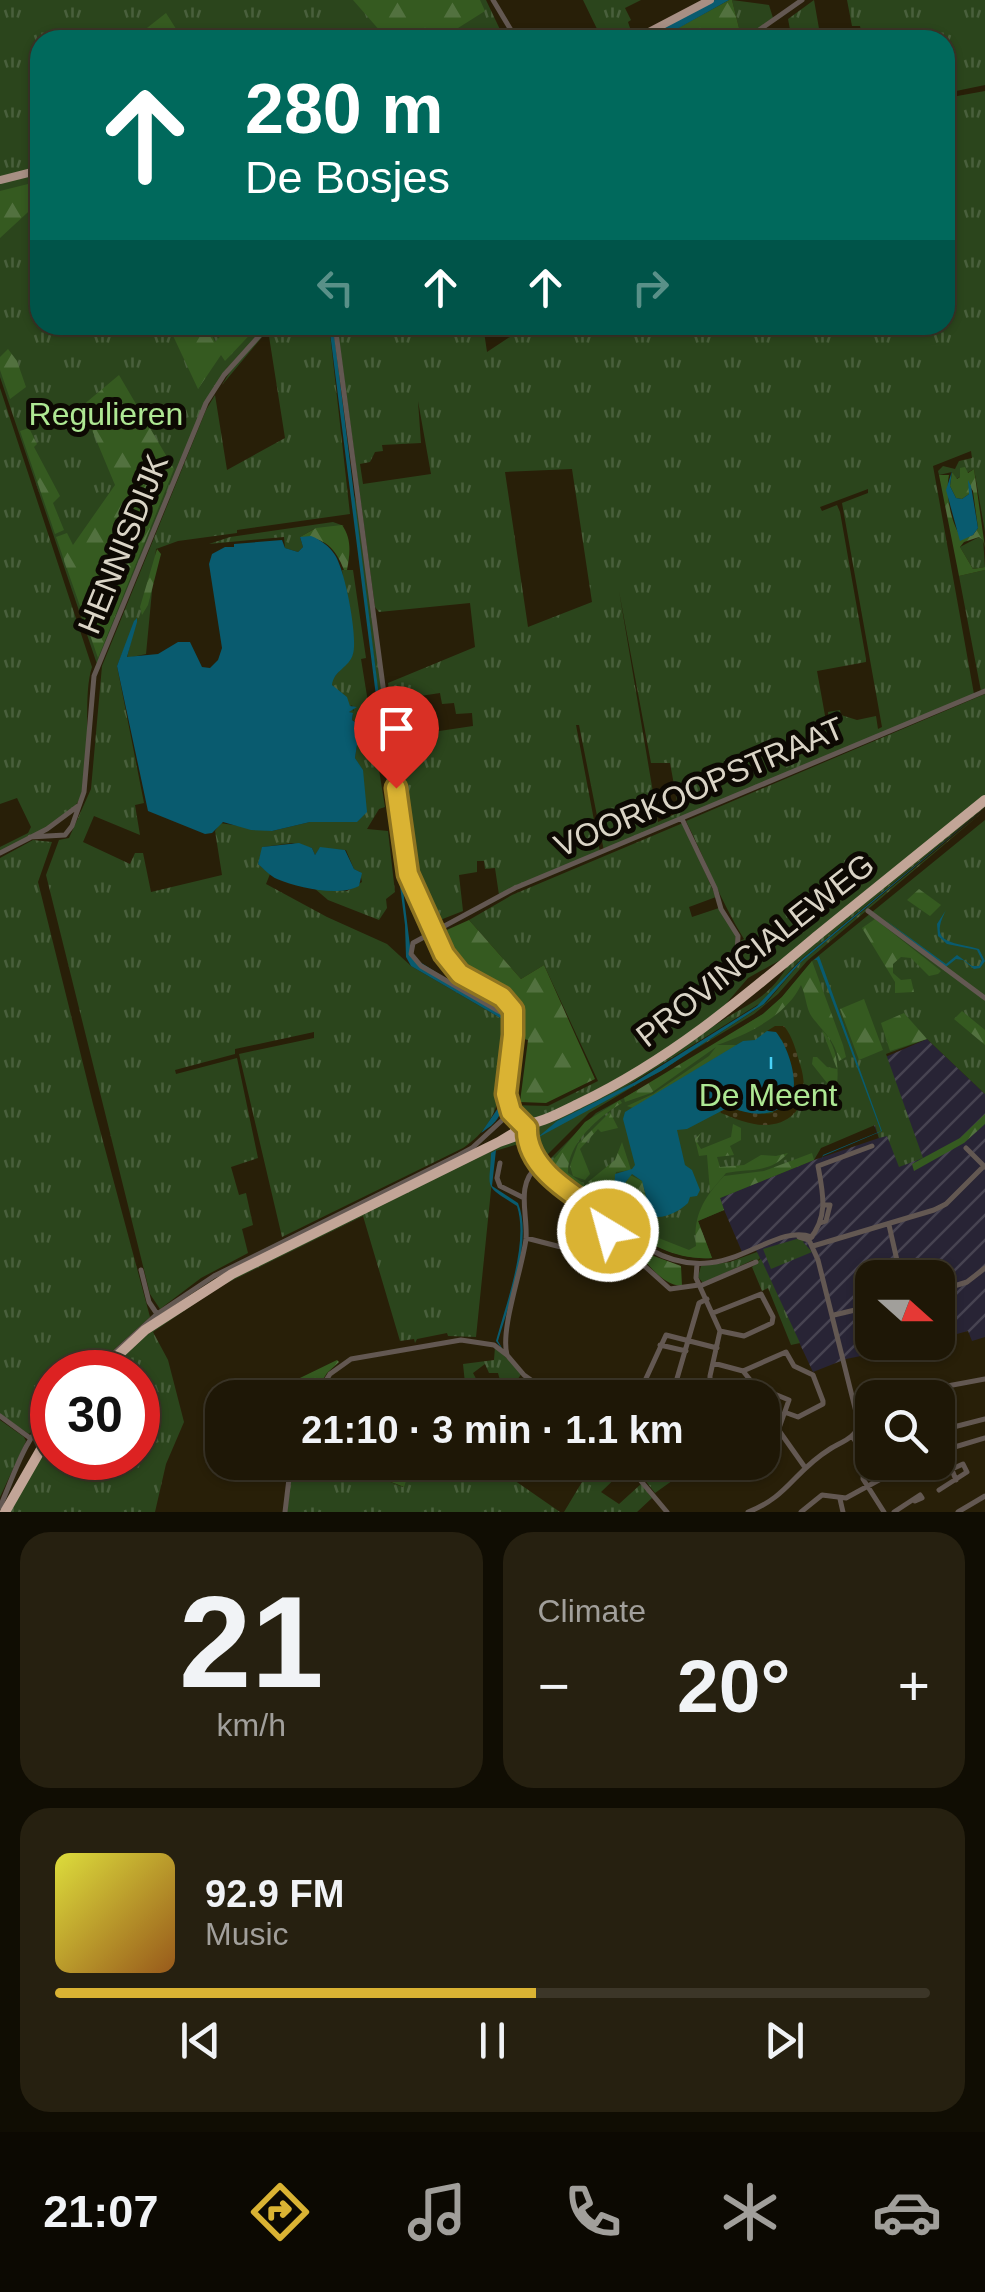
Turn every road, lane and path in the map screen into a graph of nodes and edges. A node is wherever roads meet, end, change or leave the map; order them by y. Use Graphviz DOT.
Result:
graph roads {
  1 [pos="493,0"];
  2 [pos="710,0"];
  3 [pos="802,0"];
  4 [pos="511,30"];
  5 [pos="651,30"];
  6 [pos="760,30"];
  7 [pos="30,172"];
  8 [pos="0,180"];
  9 [pos="260,335"];
  10 [pos="336,335"];
  11 [pos="985,691"];
  12 [pos="985,800"];
  13 [pos="80,804"];
  14 [pos="682,819"];
  15 [pos="30,837"];
  16 [pos="0,853"];
  17 [pos="868,911"];
  18 [pos="432,931"];
  19 [pos="736,972"];
  20 [pos="985,998"];
  21 [pos="514,1020"];
  22 [pos="511,1112"];
  23 [pos="521,1131"];
  24 [pos="872,1146"];
  25 [pos="966,1148"];
  26 [pos="500,1164"];
  27 [pos="539,1166"];
  28 [pos="984,1166"];
  29 [pos="524,1198"];
  30 [pos="617,1225"];
  31 [pos="890,1225"];
  32 [pos="526,1238"];
  33 [pos="608,1241"];
  34 [pos="812,1242"];
  35 [pos="897,1260"];
  36 [pos="756,1262"];
  37 [pos="697,1264"];
  38 [pos="985,1268"];
  39 [pos="141,1270"];
  40 [pos="700,1285"];
  41 [pos="955,1286"];
  42 [pos="707,1299"];
  43 [pos="855,1310"];
  44 [pos="714,1313"];
  45 [pos="157,1314"];
  46 [pos="834,1315"];
  47 [pos="720,1330"];
  48 [pos="689,1340"];
  49 [pos="660,1344"];
  50 [pos="717,1348"];
  51 [pos="119,1350"];
  52 [pos="121,1350"];
  53 [pos="686,1351"];
  54 [pos="507,1355"];
  55 [pos="713,1363"];
  56 [pos="743,1371"];
  57 [pos="985,1379"];
  58 [pos="326,1380"];
  59 [pos="531,1380"];
  60 [pos="644,1380"];
  61 [pos="677,1380"];
  62 [pos="710,1380"];
  63 [pos="955,1385"];
  64 [pos="855,1407"];
  65 [pos="787,1413"];
  66 [pos="0,1416"];
  67 [pos="985,1419"];
  68 [pos="780,1426"];
  69 [pos="955,1427"];
  70 [pos="855,1431"];
  71 [pos="780,1433"];
  72 [pos="852,1436"];
  73 [pos="30,1438"];
  74 [pos="855,1441"];
  75 [pos="984,1441"];
  76 [pos="955,1448"];
  77 [pos="30,1465"];
  78 [pos="804,1466"];
  79 [pos="955,1468"];
  80 [pos="955,1476"];
  81 [pos="289,1480"];
  82 [pos="641,1480"];
  83 [pos="863,1480"];
  84 [pos="879,1480"];
  85 [pos="957,1480"];
  86 [pos="866,1487"];
  87 [pos="939,1490"];
  88 [pos="985,1496"];
  89 [pos="840,1499"];
  90 [pos="915,1502"];
  91 [pos="3,1509"];
  92 [pos="757,1510"];
  93 [pos="285,1512"];
  94 [pos="667,1512"];
  95 [pos="748,1512"];
  96 [pos="801,1512"];
  97 [pos="843,1512"];
  98 [pos="884,1512"];
  99 [pos="894,1512"];
  100 [pos="958,1512"];
  1 -- 4 [label="street"];
  2 -- 5 [label="main road"];
  3 -- 6 [label="street"];
  7 -- 8 [label="main road"];
  9 -- 13 [label="street, HENNISDIJK"];
  10 -- 18 [label="street"];
  11 -- 14 [label="street, VOORKOOPSTRAAT"];
  12 -- 23 [label="highway, PROVINCIALEWEG"];
  13 -- 15 [label="street"];
  13 -- 15 [label="street"];
  14 -- 18 [label="street, VOORKOOPSTRAAT"];
  14 -- 19 [label="street"];
  15 -- 16 [label="street"];
  17 -- 20 [label="street"];
  18 -- 21 [label="street"];
  18 -- 21 [label="street"];
  21 -- 22 [label="street"];
  22 -- 23 [label="street"];
  22 -- 45 [label="street, PROVINCIALEWEG"];
  23 -- 27 [label="street"];
  23 -- 52 [label="highway, PROVINCIALEWEG"];
  24 -- 34 [label="street"];
  25 -- 28 [label="street"];
  26 -- 29 [label="street"];
  27 -- 29 [label="street"];
  27 -- 30 [label="street"];
  28 -- 31 [label="street"];
  29 -- 32 [label="street"];
  30 -- 33 [label="street"];
  30 -- 37 [label="street"];
  31 -- 34 [label="street"];
  31 -- 35 [label="street"];
  32 -- 33 [label="street"];
  32 -- 54 [label="street"];
  33 -- 40 [label="street"];
  34 -- 37 [label="street"];
  34 -- 46 [label="street"];
  36 -- 40 [label="street"];
  37 -- 40 [label="street"];
  38 -- 41 [label="street"];
  39 -- 45 [label="street"];
  40 -- 42 [label="street"];
  42 -- 44 [label="street"];
  42 -- 48 [label="street"];
  43 -- 46 [label="street"];
  44 -- 47 [label="street"];
  44 -- 47 [label="street"];
  45 -- 51 [label="street, PROVINCIALEWEG"];
  46 -- 64 [label="street"];
  47 -- 50 [label="street"];
  48 -- 49 [label="street"];
  48 -- 50 [label="street"];
  48 -- 53 [label="street"];
  49 -- 53 [label="street"];
  49 -- 60 [label="street"];
  50 -- 55 [label="street"];
  53 -- 61 [label="street"];
  54 -- 58 [label="street"];
  54 -- 59 [label="street"];
  55 -- 56 [label="street"];
  55 -- 62 [label="street"];
  56 -- 65 [label="street"];
  56 -- 65 [label="street"];
  57 -- 63 [label="street"];
  65 -- 68 [label="street"];
  66 -- 73 [label="street"];
  67 -- 69 [label="street"];
  70 -- 72 [label="street"];
  71 -- 78 [label="street"];
  72 -- 74 [label="street"];
  72 -- 78 [label="street"];
  73 -- 91 [label="street"];
  75 -- 76 [label="street"];
  77 -- 91 [label="highway"];
  78 -- 92 [label="street"];
  79 -- 85 [label="street"];
  80 -- 85 [label="street"];
  81 -- 93 [label="street"];
  82 -- 94 [label="street"];
  83 -- 86 [label="street"];
  84 -- 86 [label="street"];
  85 -- 87 [label="street"];
  86 -- 89 [label="street"];
  86 -- 98 [label="street"];
  88 -- 100 [label="street"];
  89 -- 96 [label="street"];
  89 -- 97 [label="street"];
  90 -- 99 [label="street"];
  92 -- 95 [label="street"];
}
